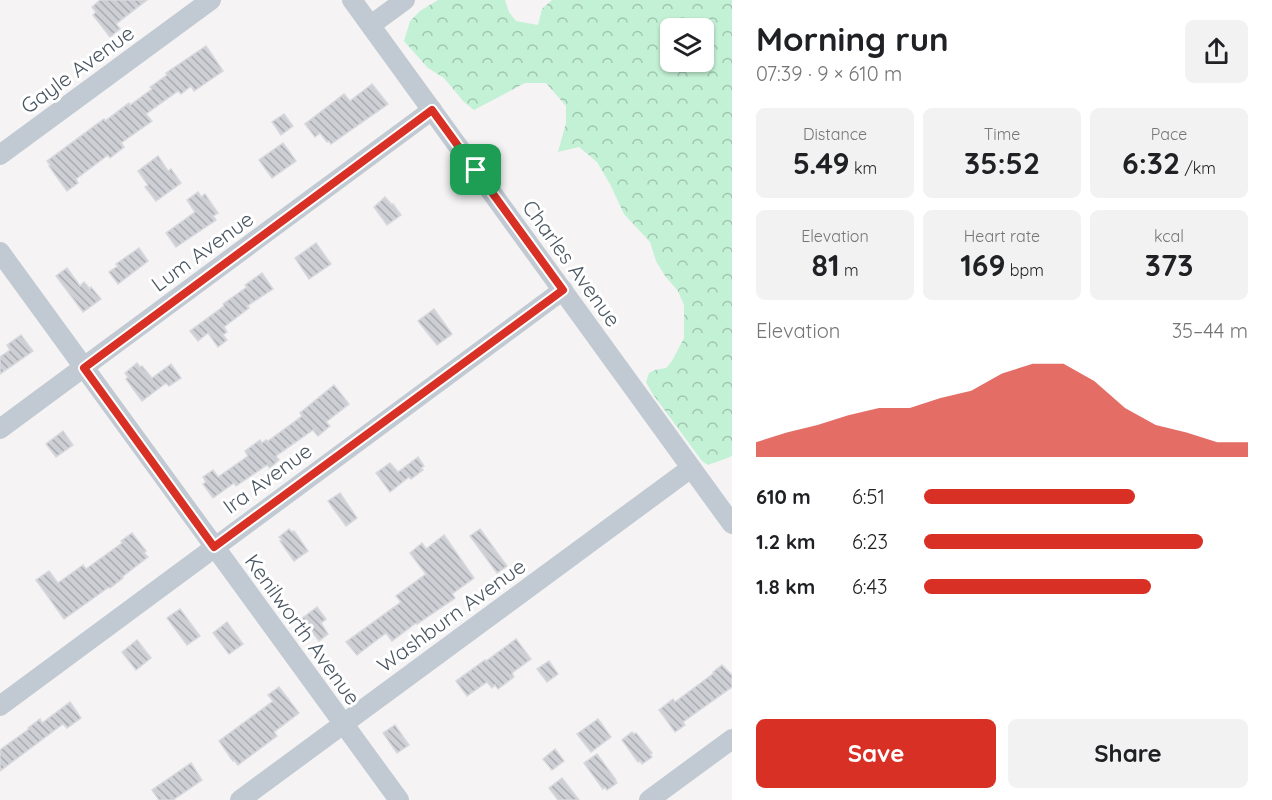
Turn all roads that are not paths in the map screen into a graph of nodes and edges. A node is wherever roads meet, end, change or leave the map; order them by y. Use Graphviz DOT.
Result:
graph roads {
  1 [pos="211,0"];
  2 [pos="352,0"];
  3 [pos="405,0"];
  4 [pos="371,25"];
  5 [pos="432,110"];
  6 [pos="0,155"];
  7 [pos="0,252"];
  8 [pos="563,290"];
  9 [pos="84,368"];
  10 [pos="0,429"];
  11 [pos="691,468"];
  12 [pos="732,524"];
  13 [pos="214,547"];
  14 [pos="0,706"];
  15 [pos="343,724"];
  16 [pos="732,739"];
  17 [pos="240,800"];
  18 [pos="399,800"];
  19 [pos="649,800"];
  1 -- 6 [label="street, Gayle Avenue"];
  2 -- 4 [label="street, Charles Avenue"];
  3 -- 4 [label="street"];
  4 -- 5 [label="street, Charles Avenue"];
  5 -- 8 [label="street, Charles Avenue"];
  5 -- 9 [label="street, Lum Avenue"];
  7 -- 9 [label="street, Kenilworth Avenue"];
  8 -- 11 [label="street, Charles Avenue"];
  8 -- 13 [label="street, Ira Avenue"];
  9 -- 10 [label="street, Lum Avenue"];
  9 -- 13 [label="street, Kenilworth Avenue"];
  11 -- 12 [label="street, Charles Avenue"];
  11 -- 15 [label="street, Washburn Avenue"];
  13 -- 14 [label="street, Ira Avenue"];
  13 -- 15 [label="street, Kenilworth Avenue"];
  15 -- 17 [label="street, Washburn Avenue"];
  15 -- 18 [label="street, Kenilworth Avenue"];
  16 -- 19 [label="street"];
}
